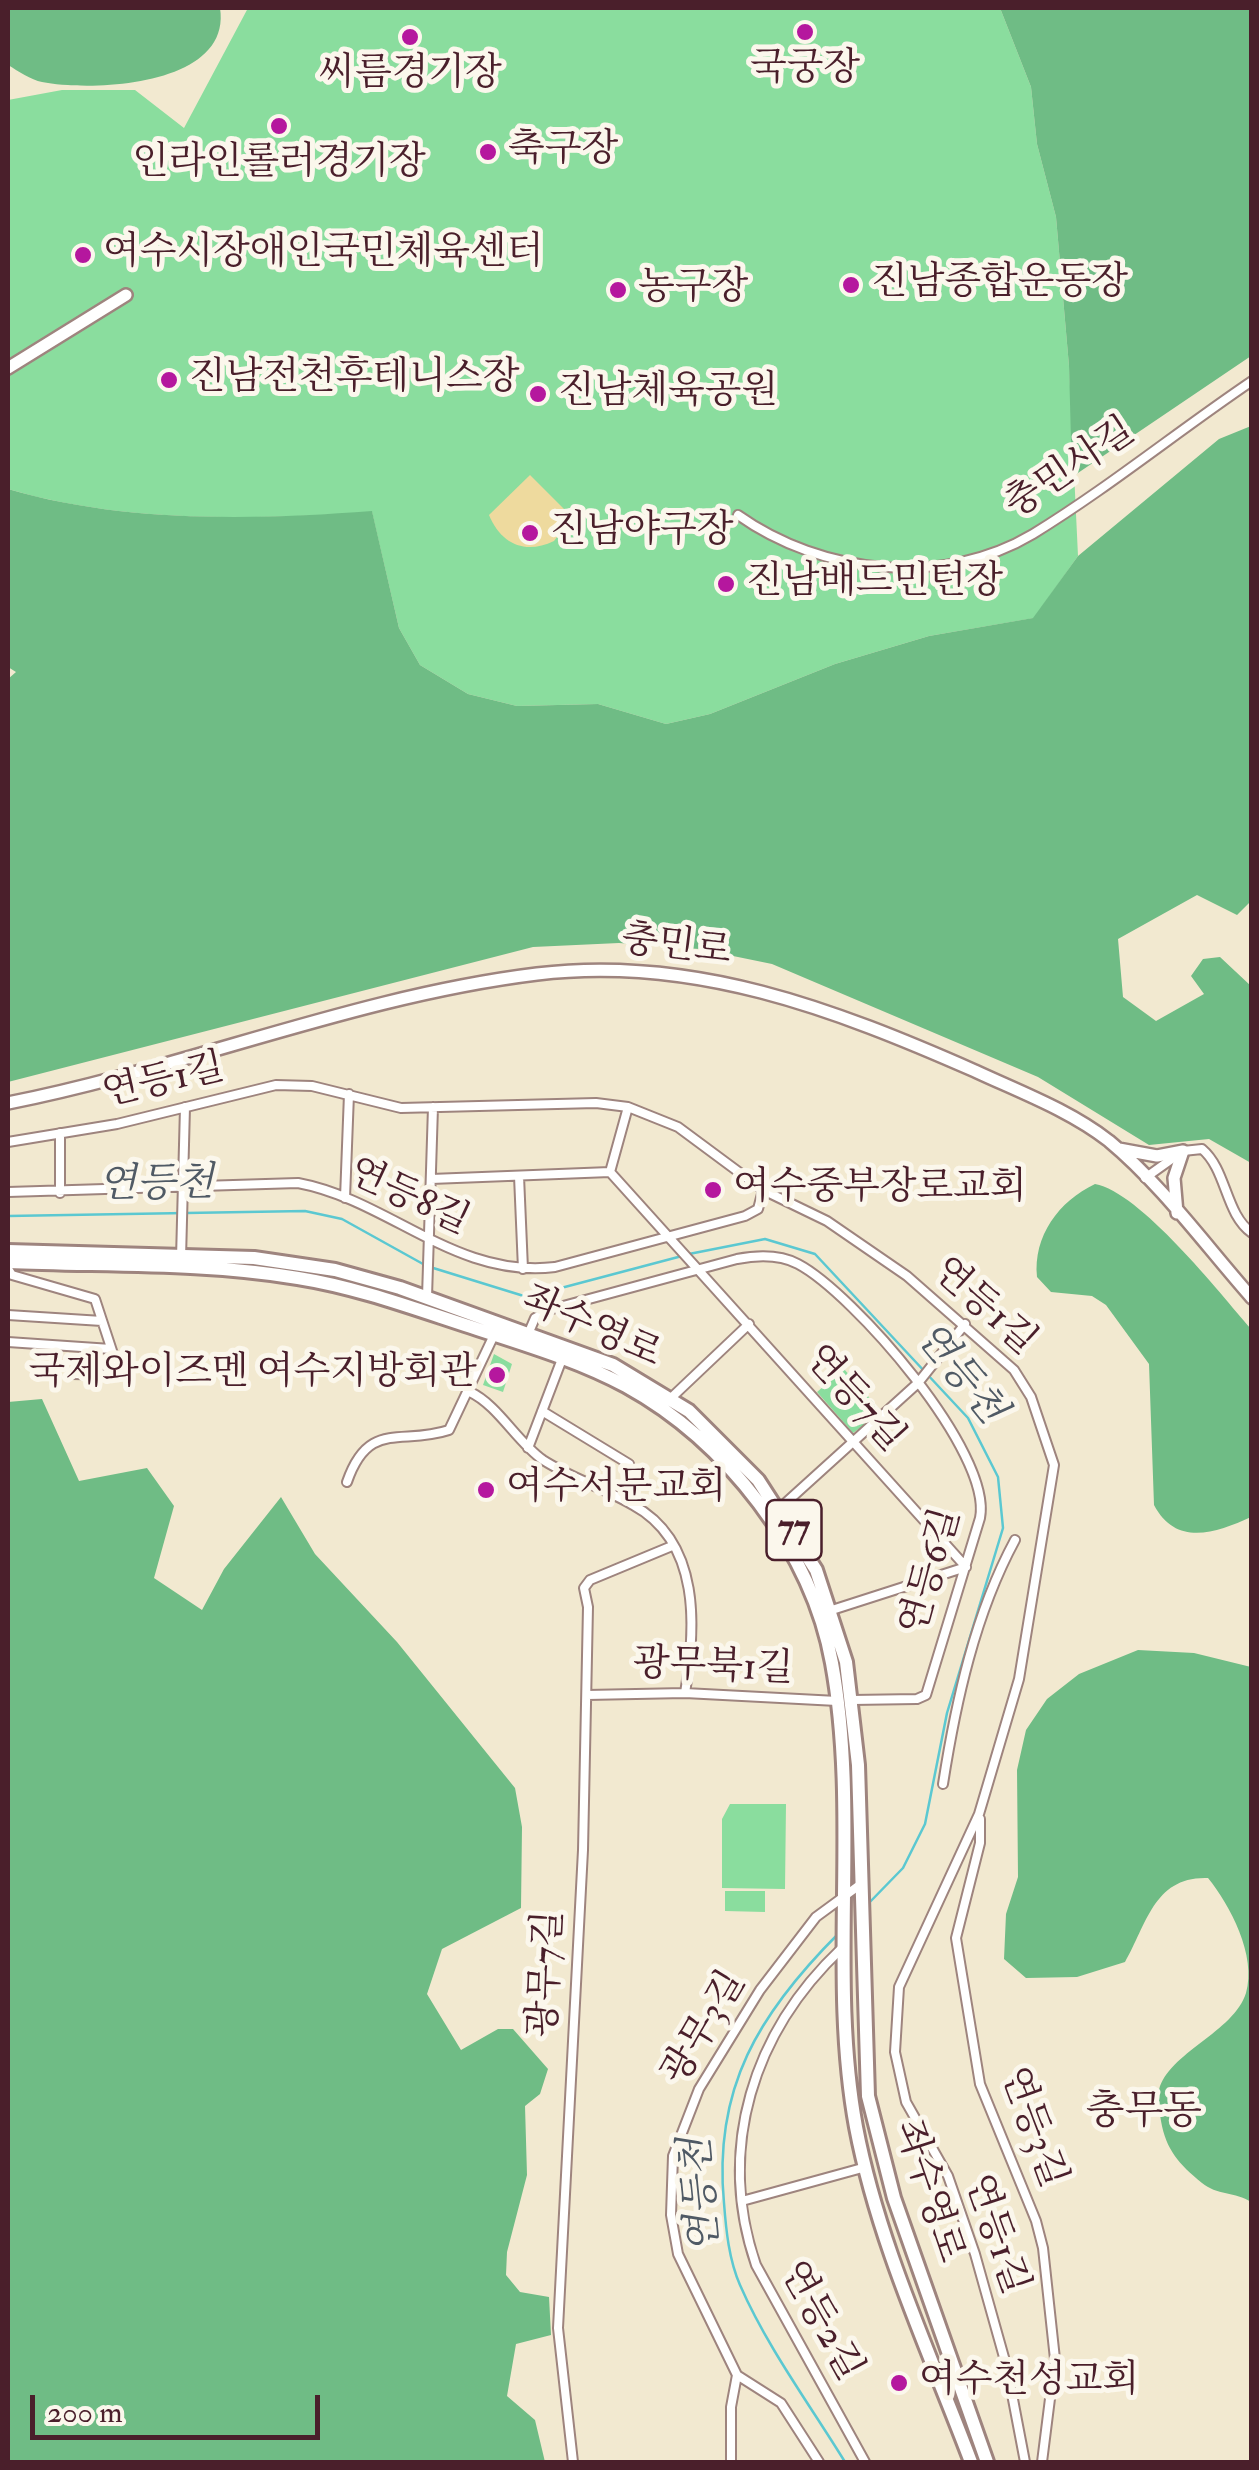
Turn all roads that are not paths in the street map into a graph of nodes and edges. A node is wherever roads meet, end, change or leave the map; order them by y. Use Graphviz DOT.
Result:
graph roads {
  1 [pos="126,295"];
  2 [pos="8,368"];
  3 [pos="1252,381"];
  4 [pos="738,515"];
  5 [pos="348,1094"];
  6 [pos="8,1102"];
  7 [pos="433,1107"];
  8 [pos="628,1107"];
  9 [pos="185,1108"];
  10 [pos="60,1133"];
  11 [pos="8,1142"];
  12 [pos="1117,1148"];
  13 [pos="1183,1151"];
  14 [pos="610,1172"];
  15 [pos="519,1176"];
  16 [pos="1144,1178"];
  17 [pos="431,1179"];
  18 [pos="183,1186"];
  19 [pos="764,1190"];
  20 [pos="8,1192"];
  21 [pos="60,1193"];
  22 [pos="345,1198"];
  23 [pos="1177,1213"];
  24 [pos="1252,1233"];
  25 [pos="668,1236"];
  26 [pos="429,1242"];
  27 [pos="8,1251"];
  28 [pos="181,1262"];
  29 [pos="8,1266"];
  30 [pos="523,1269"];
  31 [pos="700,1269"];
  32 [pos="427,1293"];
  33 [pos="1252,1298"];
  34 [pos="8,1315"];
  35 [pos="102,1321"];
  36 [pos="748,1324"];
  37 [pos="965,1324"];
  38 [pos="494,1335"];
  39 [pos="535,1339"];
  40 [pos="8,1342"];
  41 [pos="111,1349"];
  42 [pos="562,1359"];
  43 [pos="72,1374"];
  44 [pos="918,1384"];
  45 [pos="470,1392"];
  46 [pos="671,1398"];
  47 [pos="542,1411"];
  48 [pos="853,1442"];
  49 [pos="528,1448"];
  50 [pos="629,1464"];
  51 [pos="347,1482"];
  52 [pos="780,1508"];
  53 [pos="1015,1540"];
  54 [pos="672,1546"];
  55 [pos="966,1567"];
  56 [pos="832,1610"];
  57 [pos="685,1693"];
  58 [pos="588,1696"];
  59 [pos="852,1700"];
  60 [pos="837,1701"];
  61 [pos="943,1784"];
  62 [pos="980,1814"];
  63 [pos="861,1884"];
  64 [pos="844,1894"];
  65 [pos="846,1945"];
  66 [pos="868,2096"];
  67 [pos="852,2097"];
  68 [pos="866,2167"];
  69 [pos="742,2201"];
  70 [pos="945,2344"];
  71 [pos="928,2350"];
  72 [pos="737,2375"];
  73 [pos="573,2462"];
  74 [pos="731,2462"];
  75 [pos="819,2462"];
  76 [pos="866,2462"];
  77 [pos="972,2462"];
  78 [pos="987,2462"];
  79 [pos="1025,2462"];
  80 [pos="1042,2462"];
  1 -- 2 [label="street"];
  3 -- 4 [label="street, 충민사길"];
  5 -- 7 [label="street, 연등1길"];
  5 -- 9 [label="street, 연등1길"];
  5 -- 22 [label="street"];
  6 -- 12 [label="street, 충민로"];
  7 -- 8 [label="street, 연등1길"];
  7 -- 17 [label="street"];
  8 -- 14 [label="street"];
  8 -- 19 [label="street, 연등1길"];
  9 -- 10 [label="street, 연등1길"];
  9 -- 18 [label="street"];
  10 -- 11 [label="street, 연등1길"];
  10 -- 21 [label="street"];
  12 -- 13 [label="street"];
  12 -- 16 [label="street, 충민로"];
  13 -- 16 [label="street"];
  13 -- 23 [label="street"];
  13 -- 24 [label="street"];
  14 -- 15 [label="street"];
  14 -- 25 [label="street"];
  15 -- 17 [label="street"];
  15 -- 30 [label="street"];
  16 -- 23 [label="street, 충민로"];
  17 -- 26 [label="street"];
  18 -- 21 [label="street, 연등8길"];
  18 -- 22 [label="street, 연등8길"];
  18 -- 28 [label="street"];
  19 -- 25 [label="street, 연등8길"];
  19 -- 37 [label="street, 연등1길"];
  20 -- 21 [label="street, 연등8길"];
  22 -- 26 [label="street, 연등8길"];
  23 -- 33 [label="street, 충민로"];
  25 -- 30 [label="street, 연등8길"];
  25 -- 31 [label="street, 연등7길"];
  26 -- 30 [label="street, 연등8길"];
  26 -- 32 [label="street"];
  27 -- 28 [label="main road, 좌수영로 / 77"];
  28 -- 29 [label="main road, 좌수영로 / 77"];
  28 -- 32 [label="main road, 좌수영로 / 77"];
  28 -- 38 [label="main road, 좌수영로 / 77"];
  29 -- 35 [label="street"];
  31 -- 36 [label="street, 연등7길"];
  31 -- 39 [label="street, 연등6길"];
  31 -- 44 [label="street, 연등6길"];
  32 -- 39 [label="main road, 좌수영로 / 77"];
  34 -- 35 [label="street"];
  35 -- 41 [label="street"];
  36 -- 46 [label="street"];
  36 -- 48 [label="street, 연등7길"];
  37 -- 44 [label="street"];
  37 -- 62 [label="street, 연등1길"];
  38 -- 39 [label="main road, 좌수영로 / 77"];
  38 -- 45 [label="street"];
  39 -- 42 [label="main road, 좌수영로 / 77"];
  39 -- 46 [label="main road, 좌수영로 / 77"];
  40 -- 41 [label="street"];
  41 -- 43 [label="street"];
  42 -- 47 [label="street"];
  42 -- 60 [label="main road, 좌수영로 / 77"];
  44 -- 48 [label="street"];
  44 -- 55 [label="street, 연등6길"];
  45 -- 49 [label="street"];
  45 -- 51 [label="street"];
  46 -- 52 [label="main road, 좌수영로 / 77"];
  47 -- 49 [label="street"];
  47 -- 50 [label="street"];
  48 -- 52 [label="street"];
  48 -- 55 [label="street, 연등7길"];
  49 -- 54 [label="street"];
  52 -- 56 [label="main road, 좌수영로 / 77"];
  53 -- 61 [label="street, 연등6길"];
  54 -- 57 [label="street"];
  54 -- 58 [label="street, 광무7길"];
  55 -- 56 [label="street"];
  55 -- 59 [label="street, 연등6길"];
  56 -- 59 [label="main road, 좌수영로 / 77"];
  57 -- 58 [label="street, 광무북1길"];
  57 -- 60 [label="street, 광무북1길"];
  58 -- 73 [label="street, 광무7길"];
  59 -- 63 [label="main road, 좌수영로 / 77"];
  60 -- 64 [label="main road, 좌수영로 / 77"];
  62 -- 79 [label="street, 연등1길"];
  62 -- 80 [label="street, 연등3길"];
  63 -- 64 [label="street, 광무3길"];
  63 -- 66 [label="main road, 좌수영로"];
  64 -- 65 [label="main road, 좌수영로"];
  64 -- 72 [label="street, 광무3길"];
  65 -- 67 [label="main road, 좌수영로"];
  65 -- 69 [label="street, 연등2길"];
  66 -- 67 [label="main road"];
  66 -- 70 [label="main road, 좌수영로"];
  67 -- 68 [label="main road, 좌수영로"];
  68 -- 69 [label="street"];
  68 -- 71 [label="main road, 좌수영로"];
  69 -- 76 [label="street, 연등2길"];
  70 -- 71 [label="main road"];
  70 -- 78 [label="main road, 좌수영로"];
  71 -- 77 [label="main road, 좌수영로"];
  72 -- 74 [label="street"];
  72 -- 75 [label="street"];
}
